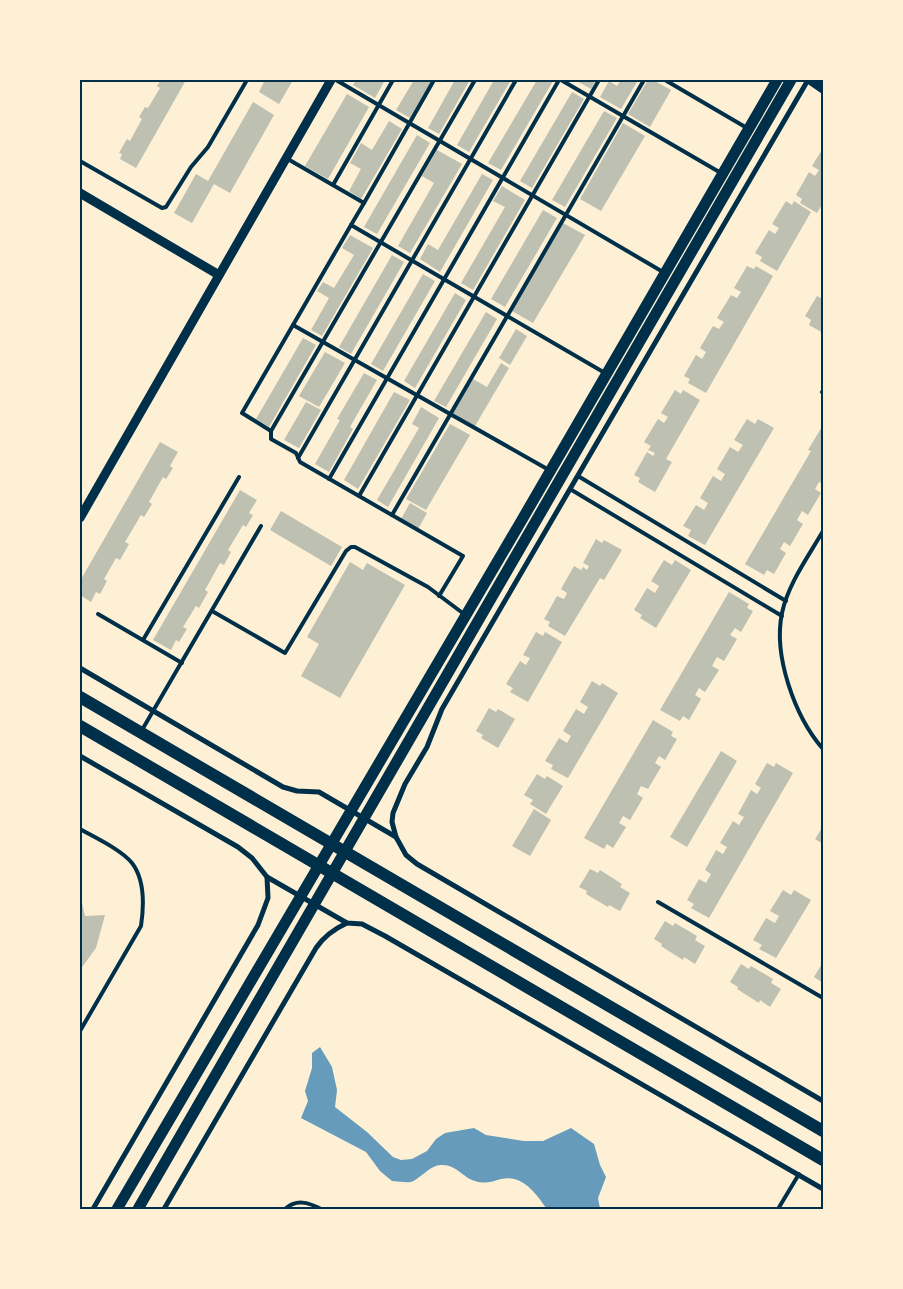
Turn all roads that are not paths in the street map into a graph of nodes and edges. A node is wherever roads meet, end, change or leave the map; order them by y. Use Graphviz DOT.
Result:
graph roads {
  1 [pos="247,80"];
  2 [pos="331,80"];
  3 [pos="336,80"];
  4 [pos="393,80"];
  5 [pos="434,80"];
  6 [pos="475,80"];
  7 [pos="516,80"];
  8 [pos="560,80"];
  9 [pos="599,80"];
  10 [pos="644,80"];
  11 [pos="665,80"];
  12 [pos="778,80"];
  13 [pos="791,80"];
  14 [pos="809,80"];
  15 [pos="823,88"];
  16 [pos="589,96"];
  17 [pos="379,105"];
  18 [pos="623,116"];
  19 [pos="410,123"];
  20 [pos="749,129"];
  21 [pos="440,141"];
  22 [pos="286,158"];
  23 [pos="470,159"];
  24 [pos="80,160"];
  25 [pos="723,174"];
  26 [pos="503,178"];
  27 [pos="333,185"];
  28 [pos="80,193"];
  29 [pos="532,196"];
  30 [pos="364,203"];
  31 [pos="566,215"];
  32 [pos="351,225"];
  33 [pos="381,242"];
  34 [pos="412,261"];
  35 [pos="219,274"];
  36 [pos="665,274"];
  37 [pos="444,279"];
  38 [pos="474,297"];
  39 [pos="507,316"];
  40 [pos="293,326"];
  41 [pos="323,342"];
  42 [pos="355,360"];
  43 [pos="607,374"];
  44 [pos="387,378"];
  45 [pos="417,396"];
  46 [pos="450,414"];
  47 [pos="271,432"];
  48 [pos="298,458"];
  49 [pos="551,471"];
  50 [pos="578,476"];
  51 [pos="239,477"];
  52 [pos="329,479"];
  53 [pos="570,489"];
  54 [pos="359,496"];
  55 [pos="392,515"];
  56 [pos="80,518"];
  57 [pos="261,526"];
  58 [pos="823,531"];
  59 [pos="439,596"];
  60 [pos="786,601"];
  61 [pos="212,611"];
  62 [pos="98,614"];
  63 [pos="466,616"];
  64 [pos="782,616"];
  65 [pos="144,640"];
  66 [pos="182,663"];
  67 [pos="80,668"];
  68 [pos="80,697"];
  69 [pos="153,711"];
  70 [pos="80,726"];
  71 [pos="141,732"];
  72 [pos="823,749"];
  73 [pos="80,756"];
  74 [pos="351,810"];
  75 [pos="364,818"];
  76 [pos="80,829"];
  77 [pos="396,837"];
  78 [pos="332,843"];
  79 [pos="345,851"];
  80 [pos="319,865"];
  81 [pos="333,873"];
  82 [pos="267,876"];
  83 [pos="301,896"];
  84 [pos="658,902"];
  85 [pos="315,904"];
  86 [pos="347,923"];
  87 [pos="823,998"];
  88 [pos="80,1031"];
  89 [pos="823,1100"];
  90 [pos="823,1131"];
  91 [pos="823,1160"];
  92 [pos="798,1174"];
  93 [pos="823,1189"];
  94 [pos="93,1209"];
  95 [pos="117,1209"];
  96 [pos="138,1209"];
  97 [pos="164,1209"];
  98 [pos="285,1209"];
  99 [pos="321,1209"];
  100 [pos="778,1209"];
  1 -- 24 [label="lane"];
  2 -- 22 [label="street"];
  3 -- 17 [label="lane"];
  4 -- 17 [label="lane"];
  5 -- 19 [label="lane"];
  6 -- 21 [label="lane"];
  7 -- 23 [label="lane"];
  8 -- 16 [label="lane"];
  8 -- 26 [label="lane"];
  9 -- 16 [label="lane"];
  10 -- 18 [label="lane"];
  11 -- 20 [label="lane"];
  12 -- 20 [label="main road"];
  13 -- 75 [label="main road"];
  14 -- 15 [label="street"];
  14 -- 50 [label="street"];
  16 -- 18 [label="lane"];
  16 -- 29 [label="lane"];
  17 -- 19 [label="lane"];
  17 -- 27 [label="lane"];
  18 -- 25 [label="lane"];
  18 -- 31 [label="lane"];
  19 -- 21 [label="lane"];
  19 -- 30 [label="lane"];
  20 -- 25 [label="main road"];
  21 -- 23 [label="lane"];
  21 -- 33 [label="lane"];
  22 -- 27 [label="lane"];
  22 -- 35 [label="street"];
  23 -- 26 [label="lane"];
  23 -- 34 [label="lane"];
  25 -- 36 [label="main road"];
  26 -- 29 [label="lane"];
  26 -- 37 [label="lane"];
  27 -- 30 [label="lane"];
  28 -- 35 [label="street"];
  29 -- 31 [label="lane"];
  29 -- 38 [label="lane"];
  30 -- 32 [label="lane"];
  31 -- 36 [label="lane"];
  31 -- 39 [label="lane"];
  32 -- 33 [label="lane"];
  32 -- 40 [label="lane"];
  33 -- 34 [label="lane"];
  33 -- 41 [label="lane"];
  34 -- 37 [label="lane"];
  34 -- 42 [label="lane"];
  35 -- 56 [label="street"];
  36 -- 43 [label="main road"];
  37 -- 38 [label="lane"];
  37 -- 44 [label="lane"];
  38 -- 39 [label="lane"];
  38 -- 45 [label="lane"];
  39 -- 43 [label="lane"];
  39 -- 46 [label="lane"];
  40 -- 41 [label="lane"];
  40 -- 47 [label="lane"];
  41 -- 42 [label="lane"];
  41 -- 47 [label="lane"];
  42 -- 44 [label="lane"];
  42 -- 48 [label="lane"];
  43 -- 49 [label="main road"];
  44 -- 45 [label="lane"];
  44 -- 52 [label="lane"];
  45 -- 46 [label="lane"];
  45 -- 54 [label="lane"];
  46 -- 49 [label="lane"];
  46 -- 55 [label="lane"];
  47 -- 48 [label="lane"];
  48 -- 52 [label="lane"];
  49 -- 63 [label="main road"];
  50 -- 53 [label="street"];
  50 -- 60 [label="lane"];
  51 -- 65 [label="lane"];
  52 -- 54 [label="lane"];
  53 -- 64 [label="lane"];
  53 -- 77 [label="street"];
  54 -- 55 [label="lane"];
  55 -- 59 [label="lane"];
  57 -- 61 [label="lane"];
  58 -- 60 [label="lane"];
  59 -- 61 [label="lane"];
  59 -- 63 [label="lane"];
  60 -- 64 [label="lane"];
  61 -- 66 [label="lane"];
  62 -- 65 [label="lane"];
  63 -- 74 [label="main road"];
  64 -- 72 [label="lane"];
  65 -- 66 [label="lane"];
  66 -- 69 [label="lane"];
  67 -- 69 [label="street"];
  68 -- 71 [label="highway"];
  69 -- 71 [label="lane"];
  69 -- 74 [label="street"];
  70 -- 80 [label="highway"];
  71 -- 78 [label="highway"];
  73 -- 82 [label="street"];
  74 -- 75 [label="street"];
  74 -- 78 [label="main road"];
  75 -- 77 [label="street"];
  75 -- 79 [label="main road"];
  76 -- 88 [label="lane"];
  77 -- 89 [label="street"];
  78 -- 79 [label="highway"];
  78 -- 80 [label="main road"];
  79 -- 81 [label="main road"];
  79 -- 90 [label="highway"];
  80 -- 81 [label="highway"];
  80 -- 83 [label="main road"];
  81 -- 85 [label="main road"];
  81 -- 91 [label="highway"];
  82 -- 83 [label="street"];
  82 -- 94 [label="street"];
  83 -- 85 [label="street"];
  83 -- 95 [label="main road"];
  84 -- 87 [label="lane"];
  85 -- 86 [label="street"];
  85 -- 96 [label="main road"];
  86 -- 92 [label="street"];
  86 -- 97 [label="street"];
  92 -- 93 [label="street"];
  92 -- 100 [label="lane"];
  98 -- 99 [label="lane"];
}
